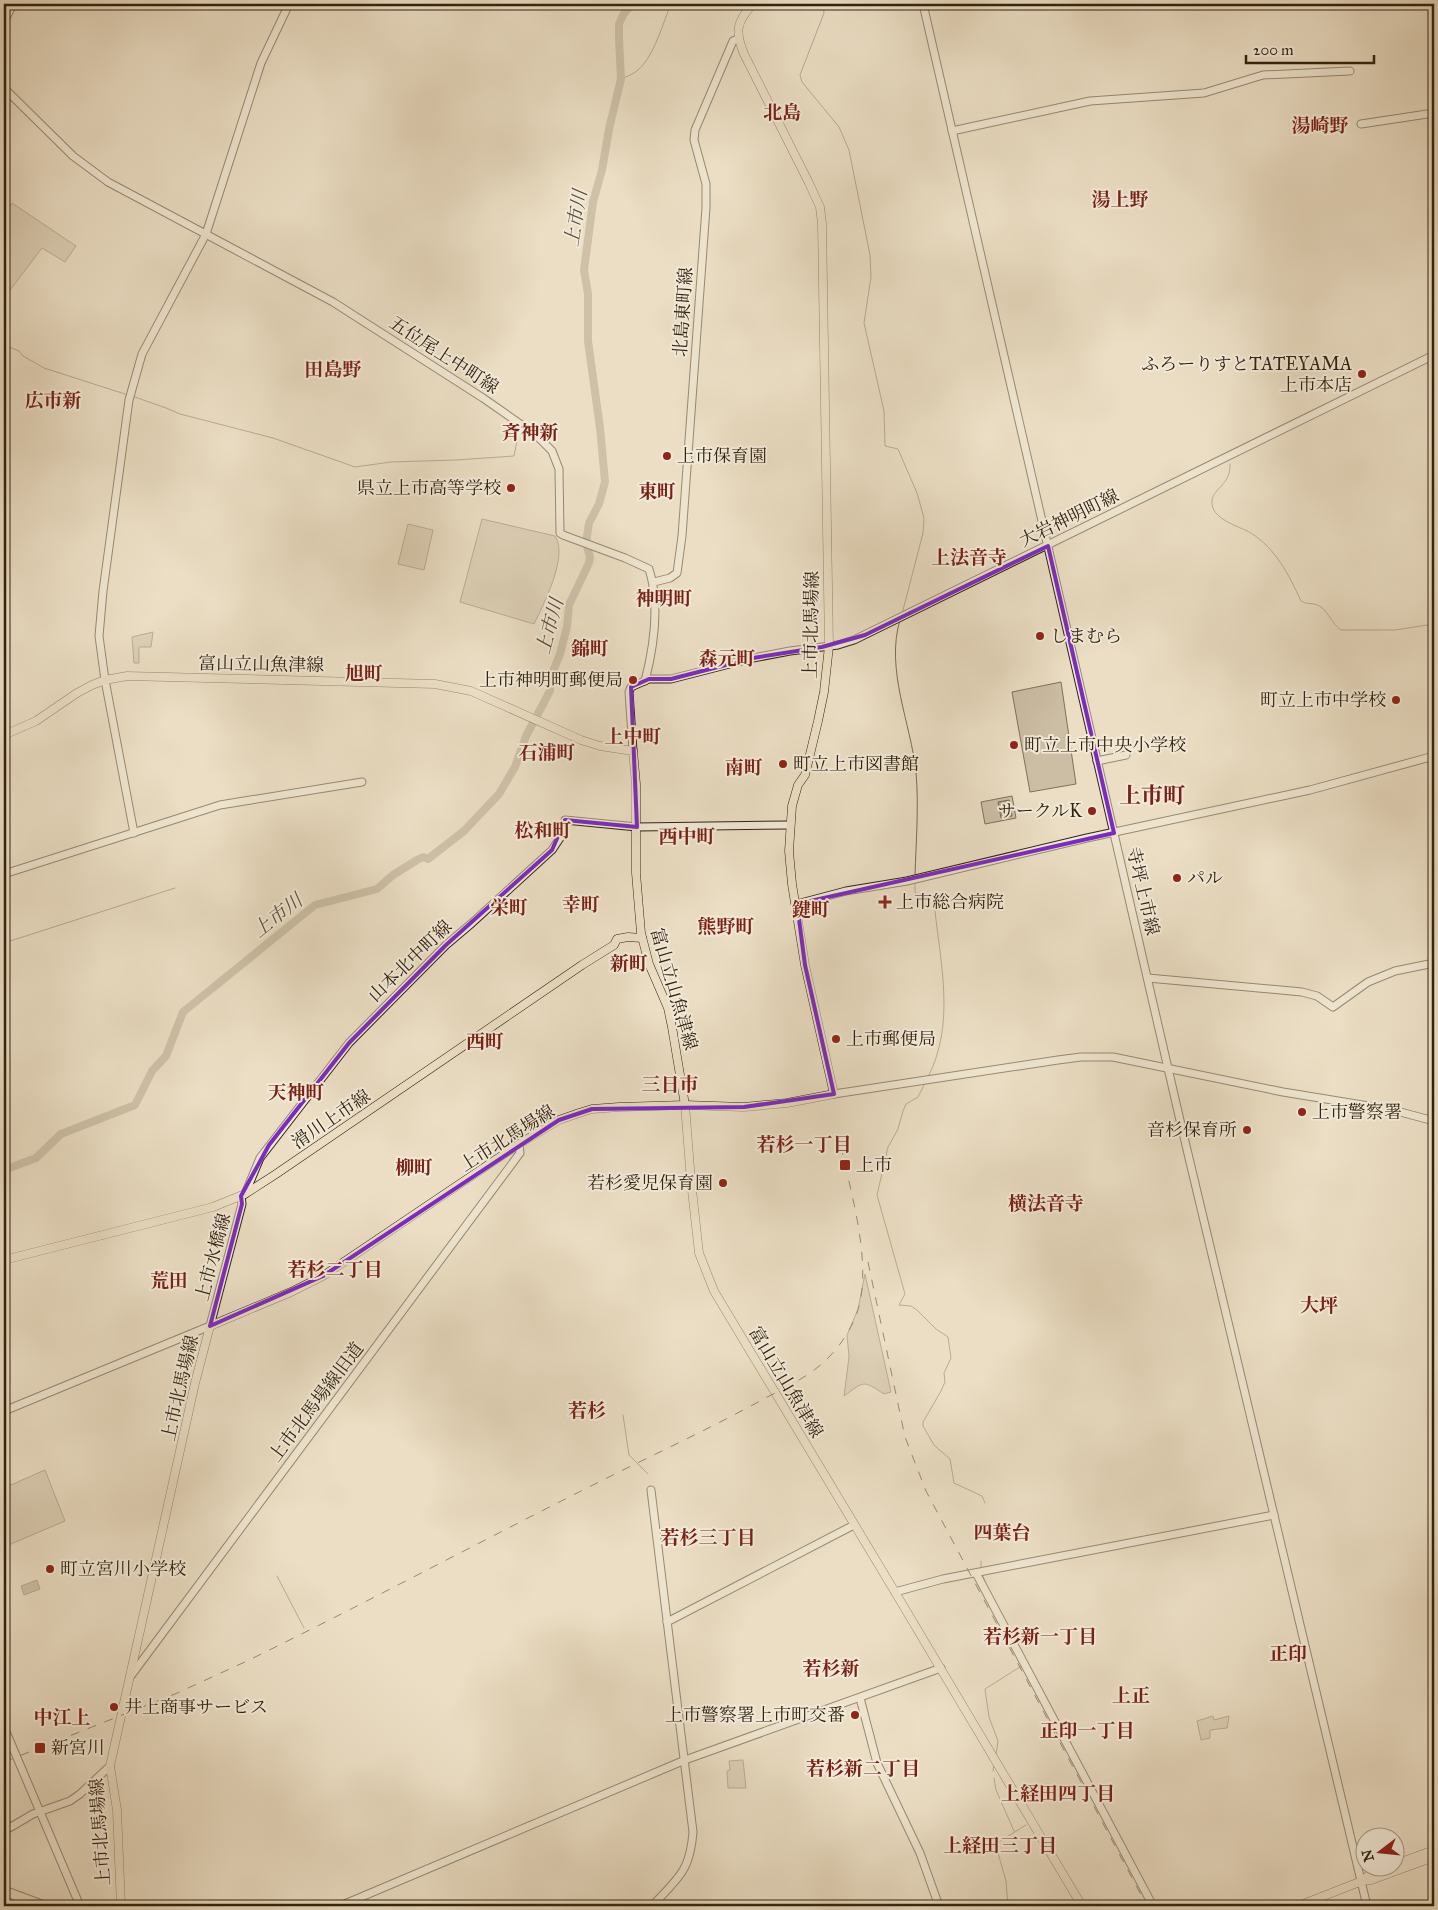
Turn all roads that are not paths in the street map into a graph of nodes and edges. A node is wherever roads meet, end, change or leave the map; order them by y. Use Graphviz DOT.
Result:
graph roads {
  1 [pos="13,4"];
  2 [pos="289,4"];
  3 [pos="753,4"];
  4 [pos="923,4"];
  5 [pos="4,22"];
  6 [pos="738,39"];
  7 [pos="1350,71"];
  8 [pos="4,88"];
  9 [pos="1434,113"];
  10 [pos="1361,124"];
  11 [pos="952,131"];
  12 [pos="206,234"];
  13 [pos="1434,355"];
  14 [pos="1048,546"];
  15 [pos="654,582"];
  16 [pos="829,646"];
  17 [pos="105,680"];
  18 [pos="645,681"];
  19 [pos="4,735"];
  20 [pos="633,751"];
  21 [pos="1126,755"];
  22 [pos="1434,756"];
  23 [pos="1097,761"];
  24 [pos="362,782"];
  25 [pos="790,825"];
  26 [pos="637,827"];
  27 [pos="134,833"];
  28 [pos="1114,833"];
  29 [pos="4,874"];
  30 [pos="797,904"];
  31 [pos="642,938"];
  32 [pos="1434,963"];
  33 [pos="1148,978"];
  34 [pos="1168,1067"];
  35 [pos="834,1094"];
  36 [pos="685,1105"];
  37 [pos="1434,1121"];
  38 [pos="518,1144"];
  39 [pos="243,1195"];
  40 [pos="4,1260"];
  41 [pos="210,1326"];
  42 [pos="4,1411"];
  43 [pos="652,1490"];
  44 [pos="1274,1515"];
  45 [pos="854,1525"];
  46 [pos="976,1574"];
  47 [pos="895,1592"];
  48 [pos="667,1622"];
  49 [pos="941,1668"];
  50 [pos="130,1677"];
  51 [pos="860,1698"];
  52 [pos="4,1726"];
  53 [pos="685,1760"];
  54 [pos="110,1766"];
  55 [pos="39,1812"];
  56 [pos="4,1831"];
  57 [pos="1434,1850"];
  58 [pos="1434,1858"];
  59 [pos="1406,1860"];
  60 [pos="1365,1878"];
  61 [pos="1362,1881"];
  62 [pos="4,1891"];
  63 [pos="44,1906"];
  64 [pos="80,1906"];
  65 [pos="121,1906"];
  66 [pos="340,1906"];
  67 [pos="652,1906"];
  68 [pos="939,1906"];
  69 [pos="1082,1906"];
  70 [pos="1153,1906"];
  71 [pos="1298,1906"];
  72 [pos="1367,1906"];
  1 -- 5 [label="street"];
  2 -- 12 [label="street"];
  3 -- 6 [label="main road"];
  4 -- 11 [label="street"];
  6 -- 15 [label="street, 北島東町線"];
  6 -- 16 [label="main road, 上市北馬場線"];
  7 -- 11 [label="street"];
  8 -- 12 [label="street, 五位尾上中町線"];
  9 -- 10 [label="street"];
  11 -- 14 [label="street"];
  12 -- 15 [label="street, 五位尾上中町線"];
  12 -- 17 [label="street"];
  13 -- 14 [label="street, 大岩神明町線"];
  14 -- 16 [label="street, 大岩神明町線"];
  14 -- 23 [label="street"];
  15 -- 18 [label="street"];
  16 -- 18 [label="street, 大岩神明町線"];
  16 -- 25 [label="main road, 上市北馬場線"];
  17 -- 19 [label="main road, 富山立山魚津線"];
  17 -- 20 [label="main road, 富山立山魚津線"];
  17 -- 27 [label="street"];
  18 -- 20 [label="street"];
  20 -- 26 [label="main road, 富山立山魚津線"];
  21 -- 23 [label="street"];
  22 -- 28 [label="street"];
  23 -- 28 [label="street"];
  24 -- 27 [label="street"];
  25 -- 26 [label="street"];
  25 -- 30 [label="main road, 上市北馬場線"];
  26 -- 31 [label="main road, 富山立山魚津線"];
  26 -- 39 [label="street, 山本北中町線"];
  27 -- 29 [label="street"];
  28 -- 30 [label="street, 寺坪上市線"];
  28 -- 33 [label="street, 寺坪上市線"];
  30 -- 35 [label="main road, 上市北馬場線"];
  31 -- 36 [label="main road, 富山立山魚津線"];
  31 -- 39 [label="main road, 滑川上市線"];
  32 -- 33 [label="street"];
  33 -- 34 [label="street, 寺坪上市線"];
  34 -- 35 [label="street"];
  34 -- 37 [label="street"];
  34 -- 44 [label="street, 寺坪上市線"];
  35 -- 36 [label="main road, 上市北馬場線"];
  36 -- 38 [label="main road, 上市北馬場線"];
  36 -- 45 [label="main road, 富山立山魚津線"];
  38 -- 41 [label="main road, 上市北馬場線"];
  38 -- 50 [label="street, 上市北馬場線旧道"];
  39 -- 40 [label="main road, 滑川上市線"];
  39 -- 41 [label="street, 上市水橋線"];
  41 -- 42 [label="street"];
  41 -- 50 [label="main road, 上市北馬場線"];
  43 -- 48 [label="street"];
  44 -- 46 [label="street"];
  44 -- 61 [label="street, 寺坪上市線"];
  45 -- 47 [label="main road, 富山立山魚津線"];
  45 -- 48 [label="street"];
  46 -- 47 [label="street"];
  46 -- 70 [label="street"];
  47 -- 49 [label="main road, 富山立山魚津線"];
  48 -- 53 [label="street"];
  49 -- 51 [label="street"];
  49 -- 69 [label="main road, 富山立山魚津線"];
  50 -- 54 [label="main road, 上市北馬場線"];
  51 -- 53 [label="street"];
  51 -- 68 [label="street"];
  52 -- 55 [label="street"];
  53 -- 66 [label="street"];
  53 -- 67 [label="street"];
  54 -- 55 [label="street"];
  54 -- 65 [label="main road, 上市北馬場線"];
  55 -- 56 [label="street"];
  55 -- 64 [label="street"];
  57 -- 59 [label="main road"];
  58 -- 61 [label="main road"];
  60 -- 61 [label="main road"];
  61 -- 71 [label="main road"];
  61 -- 72 [label="street, 寺坪上市線"];
  62 -- 63 [label="highway"];
}
